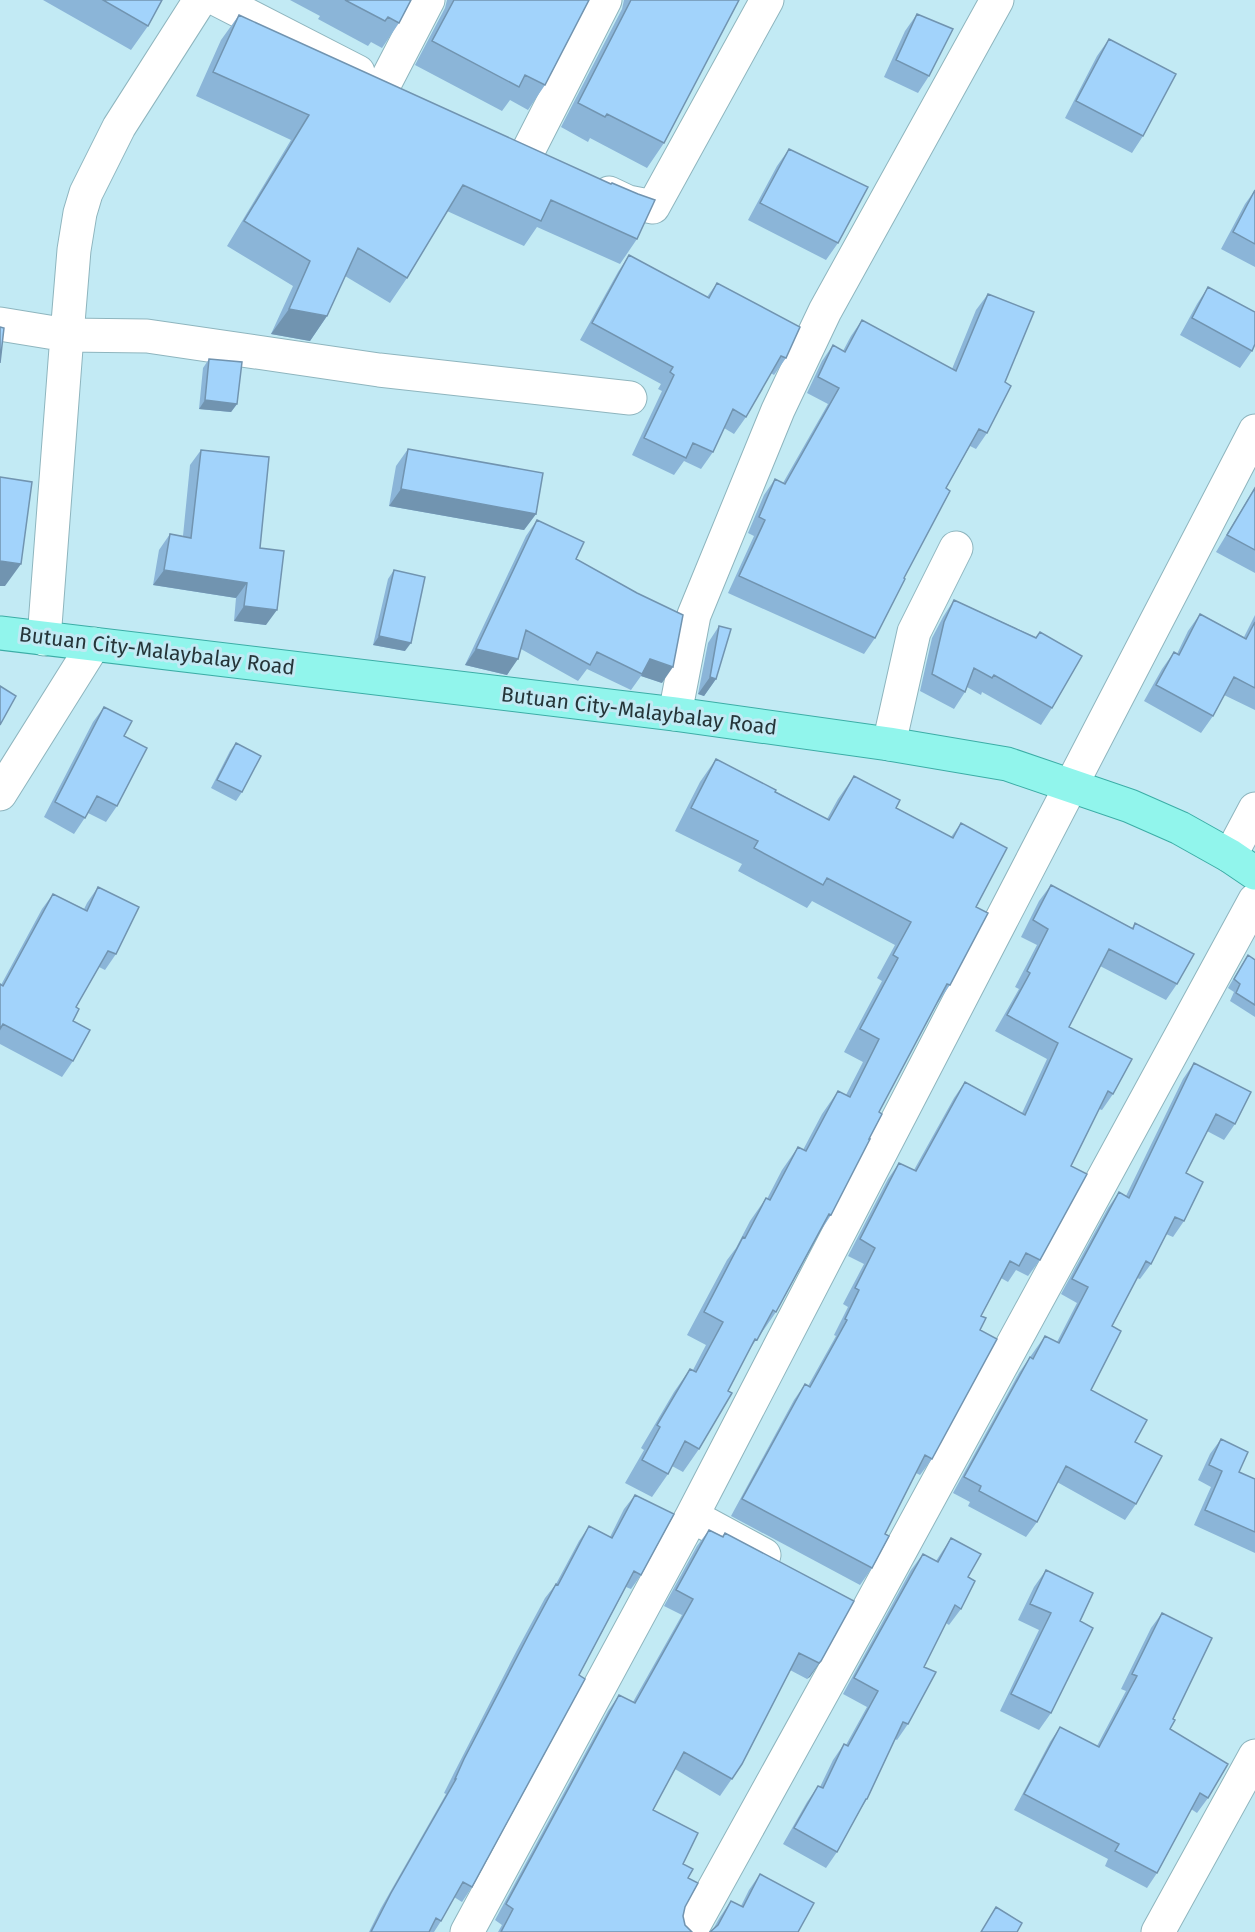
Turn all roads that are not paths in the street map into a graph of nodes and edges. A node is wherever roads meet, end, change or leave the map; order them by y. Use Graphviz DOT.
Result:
graph roads {
  1 [pos="200,0"];
  2 [pos="218,0"];
  3 [pos="428,0"];
  4 [pos="605,0"];
  5 [pos="767,0"];
  6 [pos="997,0"];
  7 [pos="384,85"];
  8 [pos="414,100"];
  9 [pos="496,140"];
  10 [pos="526,155"];
  11 [pos="557,169"];
  12 [pos="587,183"];
  13 [pos="0,324"];
  14 [pos="67,335"];
  15 [pos="630,398"];
  16 [pos="1255,431"];
  17 [pos="956,548"];
  18 [pos="0,633"];
  19 [pos="44,639"];
  20 [pos="94,644"];
  21 [pos="675,714"];
  22 [pos="890,744"];
  23 [pos="1071,786"];
  24 [pos="0,794"];
  25 [pos="1255,809"];
  26 [pos="1243,865"];
  27 [pos="1255,900"];
  28 [pos="692,1516"];
  29 [pos="785,1566"];
  30 [pos="837,1594"];
  31 [pos="868,1610"];
  32 [pos="1255,1756"];
  33 [pos="467,1932"];
  34 [pos="690,1932"];
  35 [pos="1158,1932"];
  1 -- 14 [label="street"];
  2 -- 7 [label="street"];
  3 -- 7 [label="street"];
  4 -- 10 [label="street"];
  5 -- 12 [label="street"];
  6 -- 21 [label="street"];
  7 -- 8 [label="street"];
  9 -- 10 [label="street"];
  10 -- 11 [label="street"];
  13 -- 14 [label="street"];
  14 -- 15 [label="street"];
  14 -- 19 [label="street"];
  16 -- 23 [label="street"];
  17 -- 22 [label="street"];
  18 -- 19 [label="main road, Butuan City-Malaybalay Road"];
  19 -- 20 [label="main road, Butuan City-Malaybalay Road"];
  20 -- 21 [label="main road, Butuan City-Malaybalay Road"];
  20 -- 24 [label="street"];
  21 -- 22 [label="main road, Butuan City-Malaybalay Road"];
  22 -- 23 [label="main road, Butuan City-Malaybalay Road"];
  23 -- 26 [label="main road, Butuan City-Malaybalay Road"];
  23 -- 28 [label="street"];
  25 -- 26 [label="street"];
  27 -- 31 [label="street"];
  28 -- 29 [label="street"];
  28 -- 33 [label="street"];
  30 -- 31 [label="street"];
  31 -- 34 [label="street"];
  32 -- 35 [label="street"];
}
